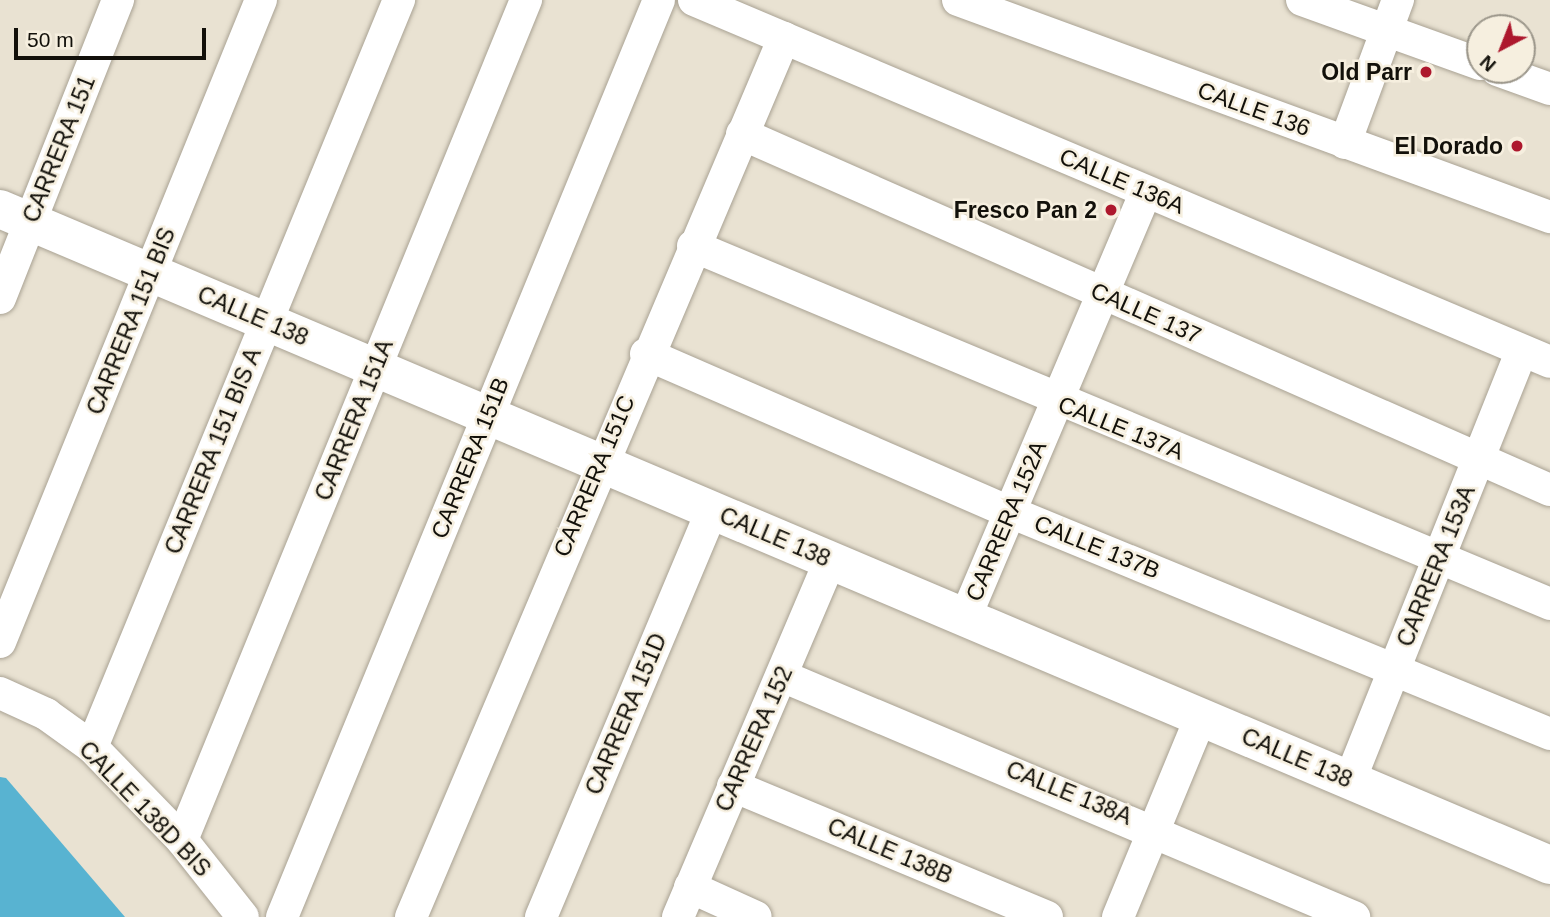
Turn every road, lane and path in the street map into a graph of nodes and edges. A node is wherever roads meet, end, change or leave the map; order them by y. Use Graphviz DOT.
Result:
graph roads {
  1 [pos="118,0"];
  2 [pos="261,0"];
  3 [pos="399,0"];
  4 [pos="526,0"];
  5 [pos="659,0"];
  6 [pos="694,0"];
  7 [pos="960,0"];
  8 [pos="1302,0"];
  9 [pos="1398,0"];
  10 [pos="1387,31"];
  11 [pos="784,38"];
  12 [pos="1466,59"];
  13 [pos="742,134"];
  14 [pos="1345,142"];
  15 [pos="1146,192"];
  16 [pos="15,215"];
  17 [pos="1550,217"];
  18 [pos="693,246"];
  19 [pos="151,272"];
  20 [pos="1103,294"];
  21 [pos="0,298"];
  22 [pos="267,321"];
  23 [pos="646,354"];
  24 [pos="1536,357"];
  25 [pos="375,367"];
  26 [pos="1057,402"];
  27 [pos="487,415"];
  28 [pos="599,462"];
  29 [pos="1477,463"];
  30 [pos="1550,490"];
  31 [pos="712,510"];
  32 [pos="1010,512"];
  33 [pos="1440,556"];
  34 [pos="830,560"];
  35 [pos="1550,604"];
  36 [pos="965,618"];
  37 [pos="0,642"];
  38 [pos="1395,668"];
  39 [pos="782,676"];
  40 [pos="0,693"];
  41 [pos="1201,717"];
  42 [pos="1550,734"];
  43 [pos="92,747"];
  44 [pos="1350,780"];
  45 [pos="733,786"];
  46 [pos="1155,828"];
  47 [pos="182,840"];
  48 [pos="1550,865"];
  49 [pos="690,887"];
  50 [pos="243,917"];
  51 [pos="282,917"];
  52 [pos="411,917"];
  53 [pos="541,917"];
  54 [pos="678,917"];
  55 [pos="755,917"];
  56 [pos="1047,917"];
  57 [pos="1118,917"];
  58 [pos="1354,917"];
  1 -- 16 [label="street, CARRERA 151"];
  2 -- 19 [label="street, CARRERA 151 BIS"];
  3 -- 22 [label="street, CARRERA 151 BIS A"];
  4 -- 25 [label="street, CARRERA 151A"];
  5 -- 27 [label="street, CARRERA 151B"];
  6 -- 11 [label="street, CALLE 136A"];
  7 -- 14 [label="street, CALLE 136"];
  8 -- 10 [label="street"];
  9 -- 10 [label="street"];
  10 -- 12 [label="street"];
  10 -- 14 [label="street"];
  11 -- 13 [label="street, CARRERA 151C"];
  11 -- 15 [label="street, CALLE 136A"];
  13 -- 18 [label="street, CARRERA 151C"];
  13 -- 20 [label="street, CALLE 137"];
  14 -- 17 [label="street, CALLE 136"];
  15 -- 20 [label="street, CARRERA 152A"];
  15 -- 24 [label="street, CALLE 136A"];
  16 -- 19 [label="main road, CALLE 138"];
  16 -- 21 [label="street, CARRERA 151"];
  18 -- 23 [label="street, CARRERA 151C"];
  18 -- 26 [label="street, CALLE 137A"];
  19 -- 22 [label="main road, CALLE 138"];
  19 -- 37 [label="street, CARRERA 151 BIS"];
  20 -- 26 [label="street, CARRERA 152A"];
  20 -- 29 [label="street, CALLE 137"];
  22 -- 25 [label="main road, CALLE 138"];
  22 -- 43 [label="street, CARRERA 151 BIS A"];
  23 -- 28 [label="street, CARRERA 151C"];
  23 -- 32 [label="street, CALLE 137B"];
  24 -- 29 [label="street, CARRERA 153A"];
  25 -- 27 [label="main road, CALLE 138"];
  25 -- 47 [label="street, CARRERA 151A"];
  26 -- 32 [label="street, CARRERA 152A"];
  26 -- 33 [label="street, CALLE 137A"];
  27 -- 28 [label="main road, CALLE 138"];
  27 -- 51 [label="street, CARRERA 151B"];
  28 -- 31 [label="main road, CALLE 138"];
  28 -- 52 [label="street, CARRERA 151C"];
  29 -- 30 [label="street, CALLE 137"];
  29 -- 33 [label="street, CARRERA 153A"];
  31 -- 34 [label="main road, CALLE 138"];
  31 -- 53 [label="street, CARRERA 151D"];
  32 -- 36 [label="street, CARRERA 152A"];
  32 -- 38 [label="street, CALLE 137B"];
  33 -- 35 [label="street, CALLE 137A"];
  33 -- 38 [label="street, CARRERA 153A"];
  34 -- 36 [label="main road, CALLE 138"];
  34 -- 39 [label="street, CARRERA 152"];
  36 -- 41 [label="main road, CALLE 138"];
  38 -- 42 [label="street, CALLE 137B"];
  38 -- 44 [label="street, CARRERA 153A"];
  39 -- 45 [label="street, CARRERA 152"];
  39 -- 46 [label="street, CALLE 138A"];
  40 -- 43 [label="street, CALLE 138D BIS"];
  41 -- 44 [label="main road, CALLE 138"];
  41 -- 46 [label="street"];
  43 -- 47 [label="street, CALLE 138D BIS"];
  44 -- 48 [label="main road, CALLE 138"];
  45 -- 49 [label="street, CARRERA 152"];
  45 -- 56 [label="street, CALLE 138B"];
  46 -- 57 [label="street"];
  46 -- 58 [label="street, CALLE 138A"];
  47 -- 50 [label="street, CALLE 138D BIS"];
  49 -- 54 [label="street, CARRERA 152"];
  49 -- 55 [label="street"];
}
